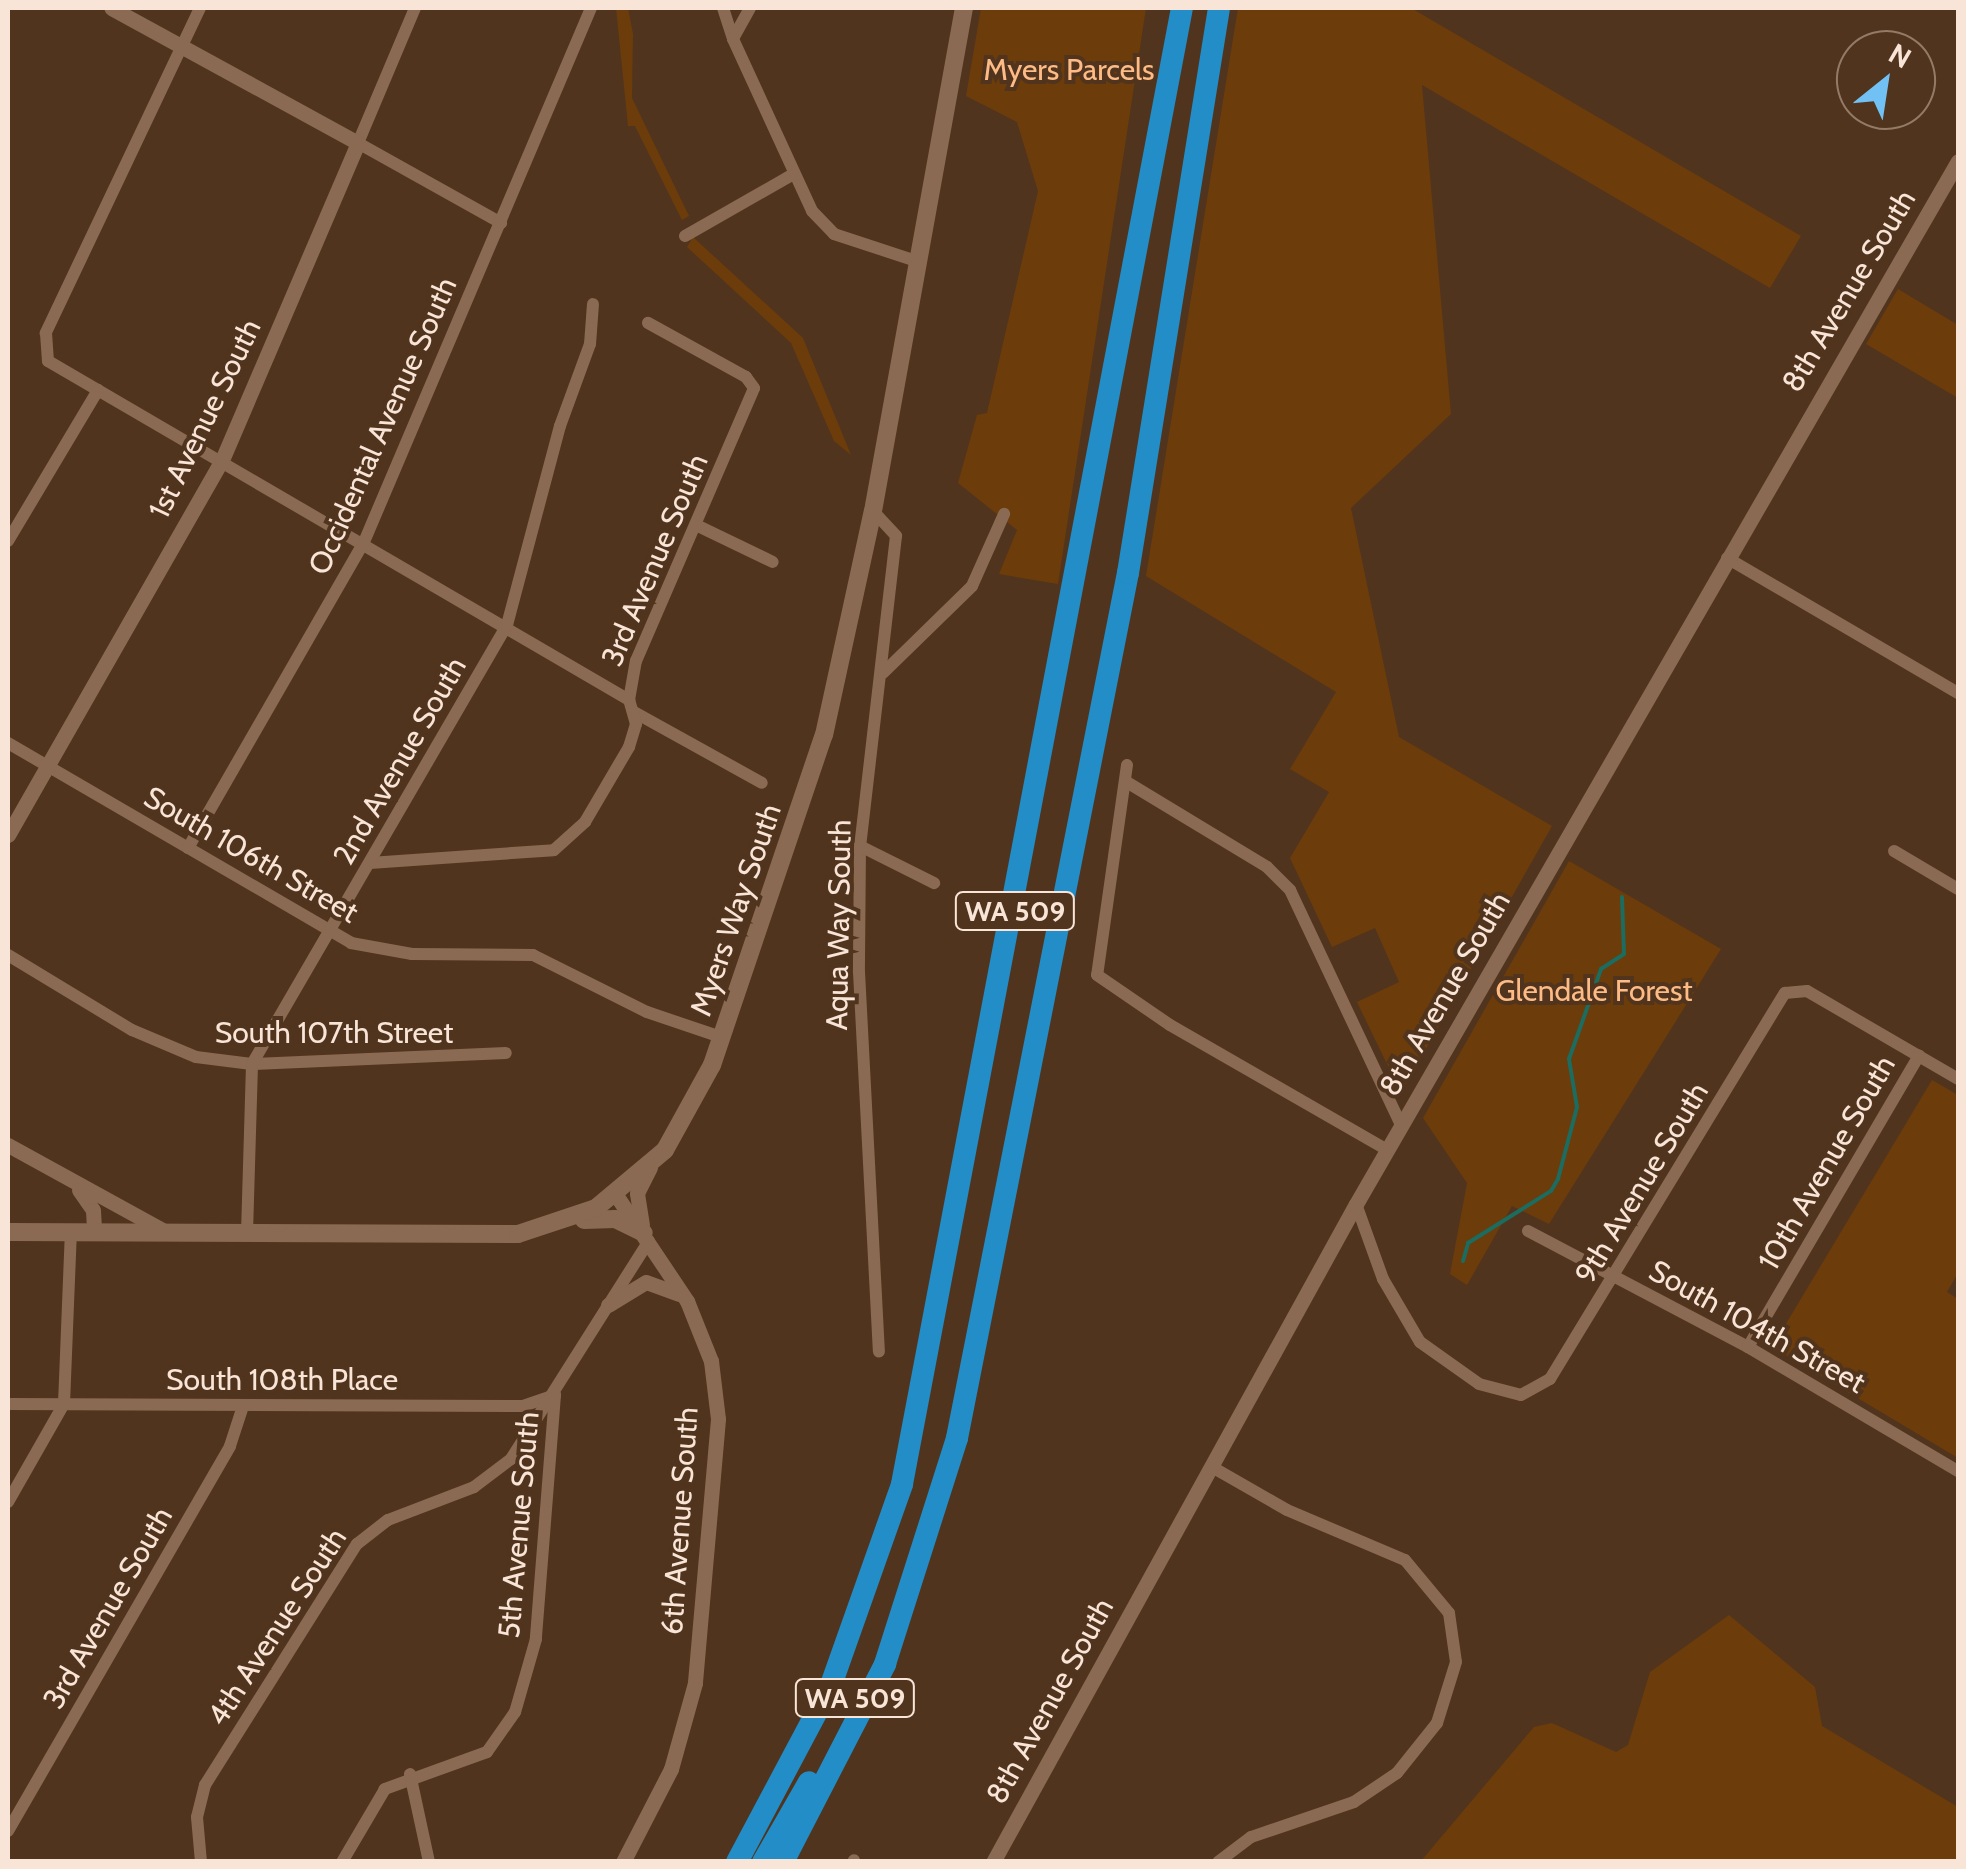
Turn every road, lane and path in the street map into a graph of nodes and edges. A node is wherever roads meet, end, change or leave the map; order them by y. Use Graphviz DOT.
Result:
graph roads {
  1 [pos="111,8"];
  2 [pos="200,8"];
  3 [pos="415,8"];
  4 [pos="591,8"];
  5 [pos="723,8"];
  6 [pos="750,8"];
  7 [pos="964,8"];
  8 [pos="1182,8"];
  9 [pos="1219,8"];
  10 [pos="733,39"];
  11 [pos="181,47"];
  12 [pos="358,144"];
  13 [pos="1958,161"];
  14 [pos="792,175"];
  15 [pos="500,224"];
  16 [pos="684,236"];
  17 [pos="919,262"];
  18 [pos="594,304"];
  19 [pos="648,323"];
  20 [pos="98,390"];
  21 [pos="222,460"];
  22 [pos="874,511"];
  23 [pos="1004,514"];
  24 [pos="696,524"];
  25 [pos="8,541"];
  26 [pos="364,542"];
  27 [pos="1726,558"];
  28 [pos="773,562"];
  29 [pos="507,625"];
  30 [pos="883,673"];
  31 [pos="1958,693"];
  32 [pos="632,706"];
  33 [pos="8,743"];
  34 [pos="1127,765"];
  35 [pos="48,768"];
  36 [pos="1125,781"];
  37 [pos="762,783"];
  38 [pos="8,835"];
  39 [pos="860,846"];
  40 [pos="188,848"];
  41 [pos="1894,852"];
  42 [pos="370,863"];
  43 [pos="934,883"];
  44 [pos="1958,889"];
  45 [pos="330,932"];
  46 [pos="8,954"];
  47 [pos="721,1037"];
  48 [pos="506,1053"];
  49 [pos="1919,1056"];
  50 [pos="252,1064"];
  51 [pos="1958,1080"];
  52 [pos="1401,1126"];
  53 [pos="8,1145"];
  54 [pos="1387,1150"];
  55 [pos="656,1159"];
  56 [pos="56,1173"];
  57 [pos="616,1195"];
  58 [pos="1356,1204"];
  59 [pos="568,1222"];
  60 [pos="1528,1230"];
  61 [pos="8,1232"];
  62 [pos="72,1232"];
  63 [pos="94,1232"];
  64 [pos="166,1232"];
  65 [pos="247,1233"];
  66 [pos="646,1237"];
  67 [pos="1616,1276"];
  68 [pos="688,1301"];
  69 [pos="608,1305"];
  70 [pos="1748,1346"];
  71 [pos="879,1351"];
  72 [pos="555,1395"];
  73 [pos="8,1404"];
  74 [pos="64,1404"];
  75 [pos="243,1406"];
  76 [pos="1212,1468"];
  77 [pos="1958,1472"];
  78 [pos="8,1502"];
  79 [pos="931,1527"];
  80 [pos="410,1774"];
  81 [pos="776,1794"];
  82 [pos="8,1831"];
  83 [pos="201,1862"];
  84 [pos="342,1862"];
  85 [pos="429,1862"];
  86 [pos="623,1862"];
  87 [pos="720,1862"];
  88 [pos="737,1862"];
  89 [pos="763,1862"];
  90 [pos="783,1862"];
  91 [pos="992,1862"];
  92 [pos="1218,1862"];
  1 -- 11 [label="street"];
  2 -- 11 [label="street"];
  3 -- 12 [label="street, 1st Avenue South"];
  4 -- 15 [label="street, Occidental Avenue South"];
  5 -- 10 [label="street"];
  6 -- 10 [label="street"];
  7 -- 17 [label="main road, Myers Way South"];
  8 -- 81 [label="highway, WA 509"];
  9 -- 79 [label="highway, WA 509"];
  10 -- 14 [label="street"];
  11 -- 12 [label="street"];
  11 -- 20 [label="street"];
  12 -- 15 [label="street"];
  12 -- 21 [label="street, 1st Avenue South"];
  13 -- 27 [label="street, 8th Avenue South"];
  14 -- 16 [label="street"];
  14 -- 17 [label="street"];
  15 -- 26 [label="street, Occidental Avenue South"];
  17 -- 22 [label="main road, Myers Way South"];
  18 -- 29 [label="street, 2nd Avenue South"];
  19 -- 24 [label="street, 3rd Avenue South"];
  20 -- 21 [label="street"];
  20 -- 25 [label="street"];
  21 -- 26 [label="street"];
  21 -- 35 [label="street, 1st Avenue South"];
  22 -- 30 [label="street, Aqua Way South"];
  22 -- 47 [label="main road, Myers Way South"];
  23 -- 30 [label="street"];
  24 -- 28 [label="street"];
  24 -- 32 [label="street, 3rd Avenue South"];
  26 -- 29 [label="street"];
  26 -- 40 [label="street, Occidental Avenue South"];
  27 -- 31 [label="street"];
  27 -- 52 [label="street, 8th Avenue South"];
  29 -- 32 [label="street"];
  29 -- 42 [label="street, 2nd Avenue South"];
  30 -- 39 [label="street, Aqua Way South"];
  32 -- 37 [label="street"];
  32 -- 42 [label="street, 3rd Avenue South"];
  33 -- 35 [label="street, South 106th Street"];
  34 -- 36 [label="street"];
  35 -- 38 [label="street, 1st Avenue South"];
  35 -- 40 [label="street, South 106th Street"];
  36 -- 52 [label="street"];
  36 -- 54 [label="street"];
  39 -- 43 [label="street"];
  39 -- 71 [label="street, Aqua Way South"];
  40 -- 45 [label="street, South 106th Street"];
  41 -- 44 [label="street"];
  42 -- 45 [label="street, 2nd Avenue South"];
  45 -- 47 [label="street, South 106th Street"];
  45 -- 50 [label="street, 2nd Avenue South"];
  46 -- 50 [label="street, South 107th Street"];
  47 -- 55 [label="main road, Myers Way South"];
  48 -- 50 [label="street, South 107th Street"];
  49 -- 51 [label="street"];
  49 -- 67 [label="street, 9th Avenue South"];
  49 -- 70 [label="street, 10th Avenue South"];
  50 -- 65 [label="street, 2nd Avenue South"];
  52 -- 54 [label="street, 8th Avenue South"];
  53 -- 56 [label="street"];
  54 -- 58 [label="street, 8th Avenue South"];
  55 -- 57 [label="main road, Myers Way South"];
  55 -- 66 [label="street"];
  56 -- 63 [label="street"];
  56 -- 64 [label="street"];
  57 -- 59 [label="main road, Myers Way South"];
  57 -- 66 [label="street, 6th Avenue South"];
  58 -- 67 [label="street, 9th Avenue South"];
  58 -- 76 [label="street, 8th Avenue South"];
  59 -- 65 [label="main road, Myers Way South"];
  59 -- 66 [label="main road"];
  60 -- 67 [label="street, South 104th Street"];
  61 -- 62 [label="main road, Myers Way South"];
  62 -- 63 [label="main road, Myers Way South"];
  62 -- 74 [label="street"];
  63 -- 64 [label="main road, Myers Way South"];
  64 -- 65 [label="main road, Myers Way South"];
  66 -- 68 [label="street, 6th Avenue South"];
  66 -- 69 [label="street, 4th Avenue South"];
  67 -- 70 [label="street, South 104th Street"];
  68 -- 69 [label="street"];
  68 -- 86 [label="street, 6th Avenue South"];
  69 -- 72 [label="street, 4th Avenue South"];
  70 -- 77 [label="street, South 104th Street"];
  72 -- 75 [label="street, South 108th Place"];
  72 -- 80 [label="street, 5th Avenue South"];
  72 -- 83 [label="street, 4th Avenue South"];
  73 -- 74 [label="street, South 108th Place"];
  74 -- 75 [label="street, South 108th Place"];
  74 -- 78 [label="street"];
  75 -- 82 [label="street, 3rd Avenue South"];
  76 -- 91 [label="street, 8th Avenue South"];
  76 -- 92 [label="street"];
  79 -- 89 [label="highway, WA 509"];
  79 -- 90 [label="highway"];
  80 -- 84 [label="street, 5th Avenue South"];
  80 -- 85 [label="street"];
  81 -- 87 [label="highway"];
  81 -- 88 [label="highway, WA 509"];
}
